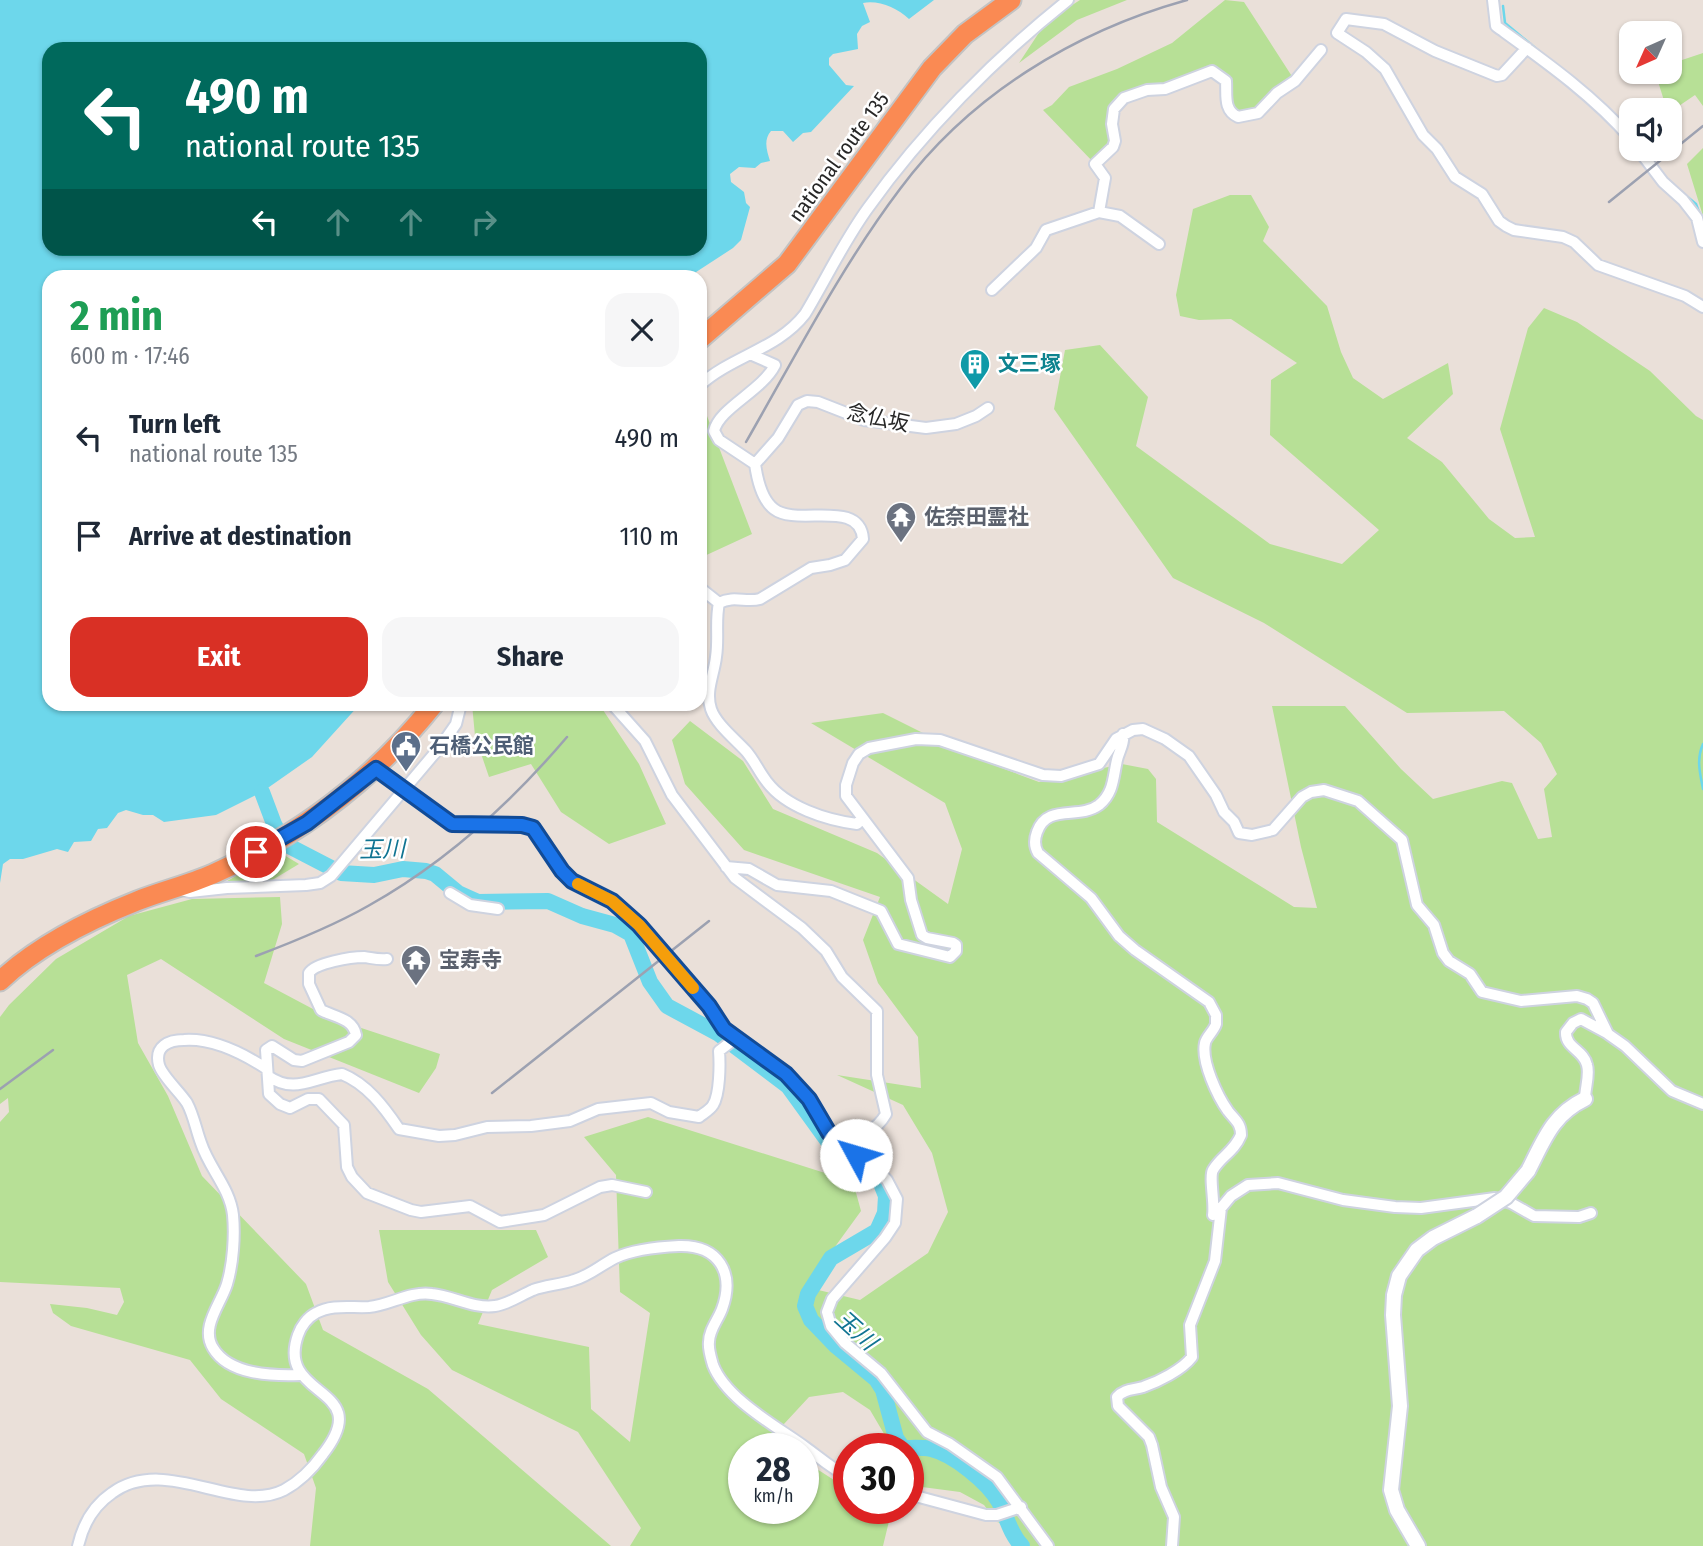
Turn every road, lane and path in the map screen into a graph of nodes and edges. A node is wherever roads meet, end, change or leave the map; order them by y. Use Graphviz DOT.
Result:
graph roads {
  1 [pos="1011,0"];
  2 [pos="1068,0"];
  3 [pos="1493,0"];
  4 [pos="1527,48"];
  5 [pos="1321,50"];
  6 [pos="1619,126"];
  7 [pos="1647,161"];
  8 [pos="1099,212"];
  9 [pos="1703,242"];
  10 [pos="1159,244"];
  11 [pos="992,290"];
  12 [pos="1703,307"];
  13 [pos="707,333"];
  14 [pos="750,354"];
  15 [pos="707,380"];
  16 [pos="988,408"];
  17 [pos="755,464"];
  18 [pos="707,594"];
  19 [pos="719,603"];
  20 [pos="428,711"];
  21 [pos="459,711"];
  22 [pos="618,711"];
  23 [pos="1123,734"];
  24 [pos="372,772"];
  25 [pos="406,790"];
  26 [pos="862,819"];
  27 [pos="726,867"];
  28 [pos="176,887"];
  29 [pos="450,893"];
  30 [pos="498,909"];
  31 [pos="81,927"];
  32 [pos="48,945"];
  33 [pos="387,959"];
  34 [pos="0,981"];
  35 [pos="0,990"];
  36 [pos="0,998"];
  37 [pos="1608,1034"];
  38 [pos="736,1038"];
  39 [pos="267,1073"];
  40 [pos="1585,1099"];
  41 [pos="1703,1104"];
  42 [pos="835,1140"];
  43 [pos="646,1192"];
  44 [pos="1591,1213"];
  45 [pos="1218,1225"];
  46 [pos="300,1375"];
  47 [pos="833,1466"];
  48 [pos="924,1498"];
  49 [pos="1016,1509"];
  50 [pos="78,1546"];
  51 [pos="1048,1546"];
  52 [pos="1172,1546"];
  53 [pos="1418,1546"];
  1 -- 13 [label="highway, national route 135"];
  2 -- 14 [label="street"];
  3 -- 4 [label="street"];
  4 -- 6 [label="street"];
  4 -- 12 [label="street"];
  5 -- 8 [label="street"];
  7 -- 9 [label="street"];
  8 -- 10 [label="street"];
  8 -- 11 [label="street"];
  14 -- 15 [label="street"];
  14 -- 17 [label="street"];
  16 -- 17 [label="street, 念仏坂"];
  17 -- 19 [label="street"];
  18 -- 19 [label="street"];
  19 -- 26 [label="street"];
  20 -- 24 [label="highway"];
  21 -- 25 [label="street"];
  22 -- 27 [label="street"];
  23 -- 26 [label="street"];
  23 -- 37 [label="street"];
  23 -- 45 [label="street"];
  24 -- 25 [label="street"];
  24 -- 28 [label="highway"];
  25 -- 28 [label="street"];
  25 -- 38 [label="street"];
  26 -- 27 [label="street"];
  27 -- 42 [label="street"];
  28 -- 31 [label="highway"];
  29 -- 30 [label="street"];
  31 -- 32 [label="highway"];
  31 -- 36 [label="highway"];
  32 -- 34 [label="highway"];
  32 -- 35 [label="highway"];
  33 -- 39 [label="street"];
  37 -- 40 [label="street"];
  37 -- 41 [label="street"];
  38 -- 39 [label="street"];
  38 -- 42 [label="street"];
  39 -- 43 [label="street"];
  39 -- 46 [label="street"];
  40 -- 53 [label="street, bridge"];
  42 -- 49 [label="street"];
  44 -- 45 [label="street"];
  45 -- 52 [label="street"];
  46 -- 47 [label="street"];
  46 -- 50 [label="street"];
  48 -- 49 [label="street"];
  49 -- 51 [label="street"];
}
